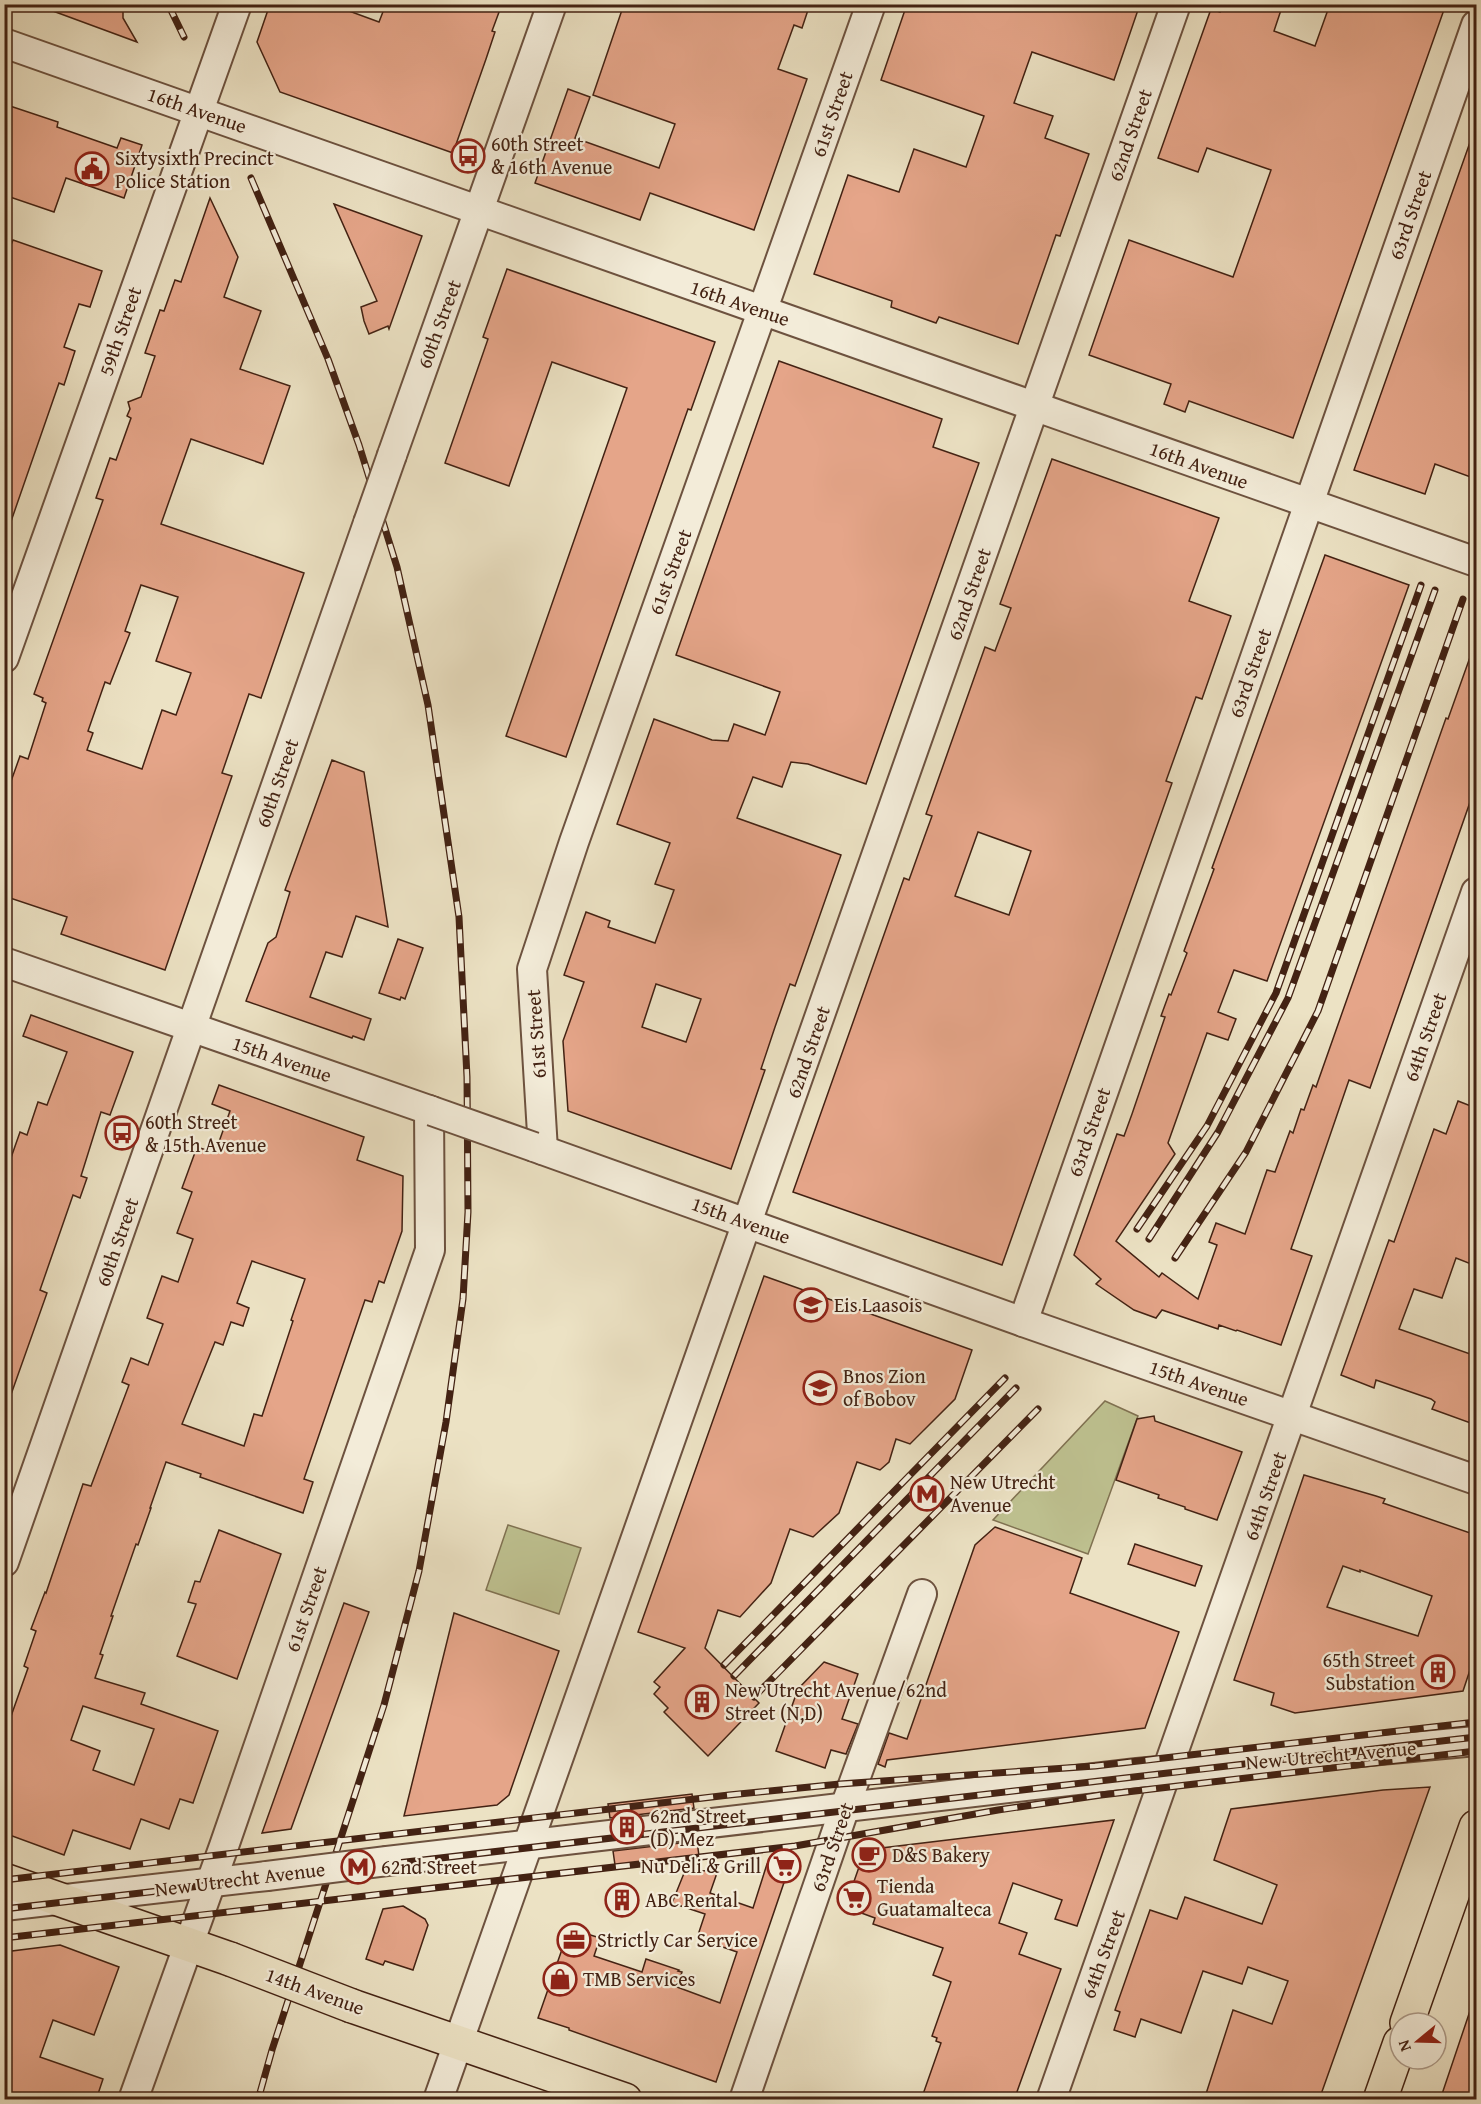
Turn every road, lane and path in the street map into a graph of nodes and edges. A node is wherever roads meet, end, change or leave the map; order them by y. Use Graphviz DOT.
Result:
graph roads {
  1 [pos="237,4"];
  2 [pos="552,4"];
  3 [pos="871,4"];
  4 [pos="1176,4"];
  5 [pos="1476,25"];
  6 [pos="4,44"];
  7 [pos="198,111"];
  8 [pos="480,211"];
  9 [pos="763,311"];
  10 [pos="1035,406"];
  11 [pos="1309,504"];
  12 [pos="1476,562"];
  13 [pos="4,658"];
  14 [pos="1476,892"];
  15 [pos="4,962"];
  16 [pos="192,1028"];
  17 [pos="430,1111"];
  18 [pos="539,1148"];
  19 [pos="748,1223"];
  20 [pos="1023,1322"];
  21 [pos="1293,1415"];
  22 [pos="1476,1480"];
  23 [pos="4,1562"];
  24 [pos="922,1594"];
  25 [pos="1476,1741"];
  26 [pos="1168,1770"];
  27 [pos="845,1807"];
  28 [pos="1476,1827"];
  29 [pos="528,1845"];
  30 [pos="4,1880"];
  31 [pos="211,1882"];
  32 [pos="61,1900"];
  33 [pos="4,1906"];
  34 [pos="188,1945"];
  35 [pos="1411,2011"];
  36 [pos="459,2041"];
  37 [pos="1390,2071"];
  38 [pos="133,2100"];
  39 [pos="438,2100"];
  40 [pos="625,2100"];
  41 [pos="744,2100"];
  42 [pos="1051,2100"];
  43 [pos="1380,2100"];
  1 -- 7 [label="street, 59th Street"];
  2 -- 8 [label="street, 60th Street"];
  3 -- 9 [label="street, 61st Street"];
  4 -- 10 [label="street, 62nd Street"];
  5 -- 11 [label="street, 63rd Street"];
  6 -- 7 [label="street, 16th Avenue"];
  7 -- 8 [label="street, 16th Avenue"];
  7 -- 13 [label="street, 59th Street"];
  8 -- 9 [label="street, 16th Avenue"];
  8 -- 16 [label="street, 60th Street, bridge"];
  9 -- 10 [label="street, 16th Avenue"];
  9 -- 18 [label="street, 61st Street"];
  10 -- 11 [label="street, 16th Avenue"];
  10 -- 19 [label="street, 62nd Street"];
  11 -- 12 [label="street, 16th Avenue"];
  11 -- 20 [label="street, 63rd Street"];
  14 -- 21 [label="street, 64th Street"];
  15 -- 16 [label="street, 15th Avenue"];
  16 -- 17 [label="street, 15th Avenue"];
  16 -- 23 [label="street, 60th Street"];
  17 -- 18 [label="street, 15th Avenue, bridge"];
  17 -- 31 [label="street, 61st Street"];
  18 -- 19 [label="street, 15th Avenue"];
  19 -- 20 [label="street, 15th Avenue"];
  19 -- 29 [label="street, 62nd Street"];
  20 -- 21 [label="street, 15th Avenue"];
  21 -- 22 [label="street, 15th Avenue"];
  21 -- 26 [label="street, 64th Street"];
  24 -- 27 [label="street, 63rd Street"];
  25 -- 26 [label="street, New Utrecht Avenue"];
  26 -- 27 [label="street, New Utrecht Avenue"];
  26 -- 42 [label="street, 64th Street"];
  27 -- 29 [label="street, New Utrecht Avenue"];
  27 -- 41 [label="street, 63rd Street"];
  28 -- 35 [label="main road"];
  29 -- 31 [label="street, New Utrecht Avenue, bridge"];
  29 -- 36 [label="street, 62nd Street"];
  30 -- 32 [label="main road, 14th Avenue"];
  31 -- 32 [label="street, New Utrecht Avenue"];
  31 -- 34 [label="street, 61st Street"];
  32 -- 33 [label="street, New Utrecht Avenue"];
  32 -- 34 [label="main road, 14th Avenue"];
  34 -- 36 [label="main road, 14th Avenue, bridge"];
  34 -- 38 [label="street, 61st Street"];
  36 -- 39 [label="street, 62nd Street"];
  36 -- 40 [label="main road, 14th Avenue"];
  37 -- 43 [label="main road"];
}
